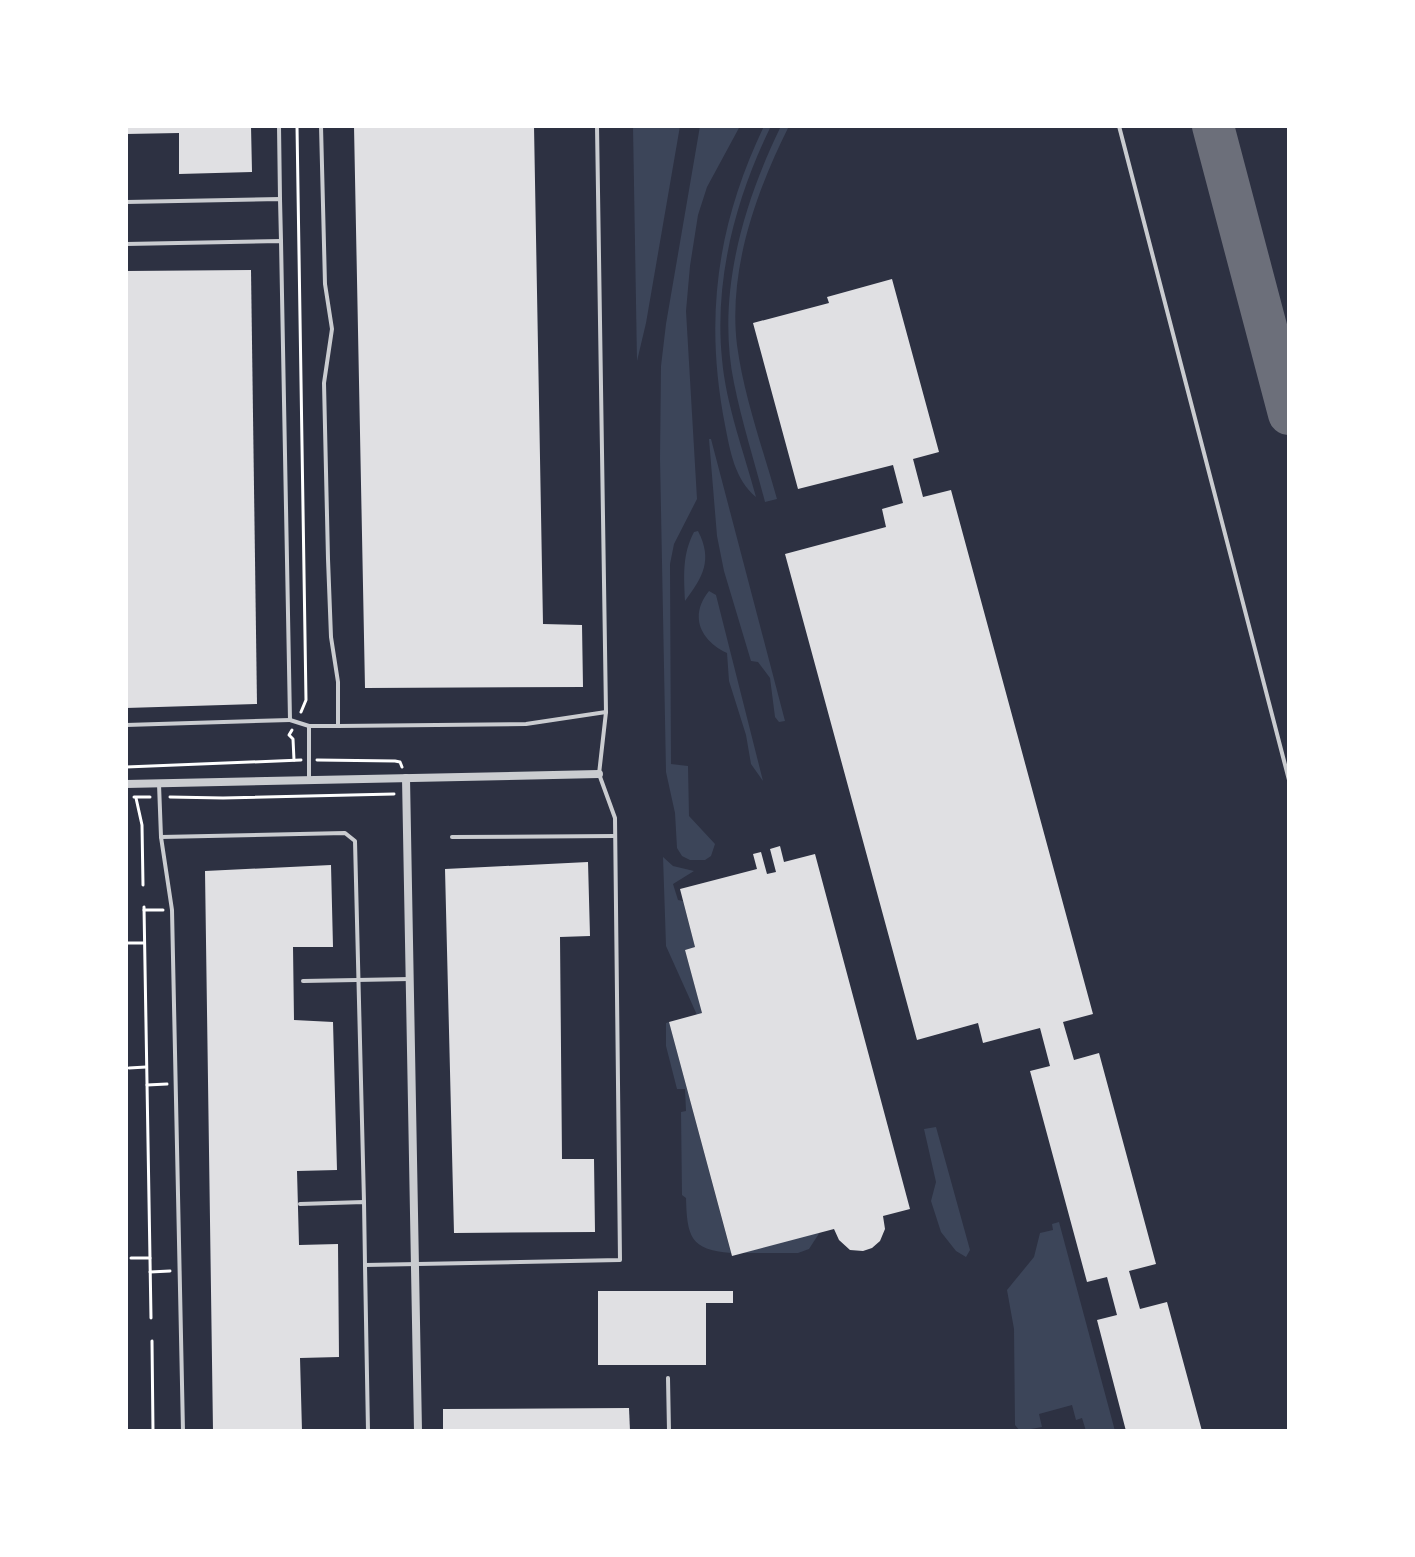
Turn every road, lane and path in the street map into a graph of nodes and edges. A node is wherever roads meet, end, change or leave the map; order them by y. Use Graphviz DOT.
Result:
graph roads {
  1 [pos="279,126"];
  2 [pos="297,126"];
  3 [pos="321,126"];
  4 [pos="597,126"];
  5 [pos="1119,126"];
  6 [pos="280,199"];
  7 [pos="126,202"];
  8 [pos="281,241"];
  9 [pos="126,244"];
  10 [pos="606,712"];
  11 [pos="290,720"];
  12 [pos="297,720"];
  13 [pos="126,725"];
  14 [pos="309,726"];
  15 [pos="338,726"];
  16 [pos="294,760"];
  17 [pos="309,760"];
  18 [pos="126,767"];
  19 [pos="599,774"];
  20 [pos="406,778"];
  21 [pos="309,780"];
  22 [pos="1289,780"];
  23 [pos="126,784"];
  24 [pos="159,784"];
  25 [pos="406,794"];
  26 [pos="126,797"];
  27 [pos="136,797"];
  28 [pos="159,797"];
  29 [pos="615,836"];
  30 [pos="161,837"];
  31 [pos="452,837"];
  32 [pos="143,885"];
  33 [pos="163,910"];
  34 [pos="126,943"];
  35 [pos="144,943"];
  36 [pos="410,979"];
  37 [pos="358,980"];
  38 [pos="303,981"];
  39 [pos="146,1067"];
  40 [pos="129,1068"];
  41 [pos="167,1084"];
  42 [pos="147,1085"];
  43 [pos="364,1202"];
  44 [pos="300,1204"];
  45 [pos="131,1258"];
  46 [pos="150,1258"];
  47 [pos="415,1264"];
  48 [pos="365,1265"];
  49 [pos="170,1271"];
  50 [pos="150,1272"];
  51 [pos="151,1318"];
  52 [pos="152,1341"];
  53 [pos="668,1378"];
  54 [pos="153,1431"];
  55 [pos="183,1431"];
  56 [pos="368,1431"];
  57 [pos="418,1431"];
  58 [pos="669,1431"];
  1 -- 6 [label="lane"];
  2 -- 12 [label="path"];
  3 -- 15 [label="lane"];
  4 -- 10 [label="lane"];
  5 -- 22 [label="lane"];
  6 -- 7 [label="lane"];
  6 -- 8 [label="lane"];
  8 -- 9 [label="lane"];
  8 -- 11 [label="lane"];
  10 -- 15 [label="lane"];
  10 -- 19 [label="lane"];
  11 -- 12 [label="lane"];
  11 -- 13 [label="lane"];
  12 -- 14 [label="lane"];
  12 -- 16 [label="path"];
  14 -- 15 [label="lane"];
  14 -- 17 [label="lane"];
  16 -- 17 [label="path"];
  16 -- 18 [label="path"];
  17 -- 20 [label="path"];
  17 -- 21 [label="lane"];
  19 -- 20 [label="street"];
  19 -- 29 [label="lane"];
  20 -- 21 [label="street"];
  20 -- 25 [label="street"];
  21 -- 24 [label="street"];
  23 -- 24 [label="street"];
  24 -- 28 [label="lane"];
  25 -- 28 [label="path"];
  25 -- 36 [label="street"];
  26 -- 27 [label="path"];
  27 -- 28 [label="path"];
  27 -- 32 [label="path"];
  28 -- 30 [label="lane"];
  29 -- 31 [label="lane"];
  29 -- 47 [label="lane"];
  30 -- 37 [label="lane"];
  30 -- 55 [label="lane"];
  33 -- 35 [label="path"];
  34 -- 35 [label="path"];
  35 -- 39 [label="path"];
  36 -- 37 [label="lane"];
  36 -- 47 [label="street"];
  37 -- 38 [label="lane"];
  37 -- 43 [label="lane"];
  39 -- 40 [label="path"];
  39 -- 42 [label="path"];
  41 -- 42 [label="path"];
  42 -- 46 [label="path"];
  43 -- 44 [label="lane"];
  43 -- 48 [label="lane"];
  45 -- 46 [label="path"];
  46 -- 50 [label="path"];
  47 -- 48 [label="lane"];
  47 -- 57 [label="street"];
  48 -- 56 [label="lane"];
  49 -- 50 [label="path"];
  50 -- 51 [label="path"];
  52 -- 54 [label="path"];
  53 -- 58 [label="lane"];
}
